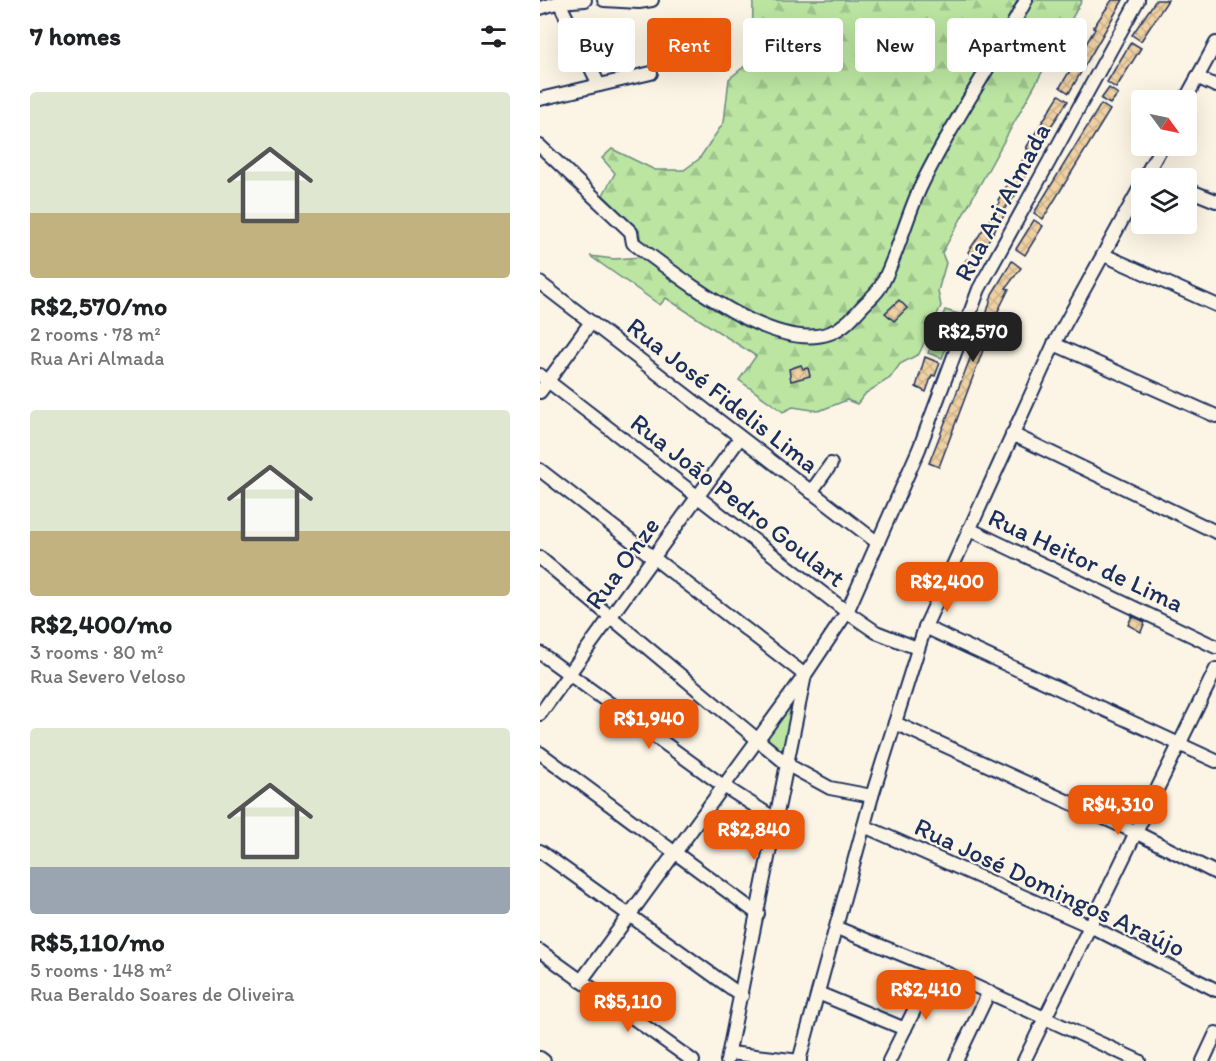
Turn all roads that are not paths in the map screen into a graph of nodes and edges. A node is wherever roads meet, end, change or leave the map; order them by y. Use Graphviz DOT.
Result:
graph roads {
  1 [pos="585,0"];
  2 [pos="604,0"];
  3 [pos="652,0"];
  4 [pos="1026,0"];
  5 [pos="1138,0"];
  6 [pos="559,2"];
  7 [pos="540,8"];
  8 [pos="1216,43"];
  9 [pos="651,73"];
  10 [pos="1197,77"];
  11 [pos="599,85"];
  12 [pos="1216,86"];
  13 [pos="1190,90"];
  14 [pos="540,99"];
  15 [pos="540,146"];
  16 [pos="1197,193"];
  17 [pos="1216,201"];
  18 [pos="1131,205"];
  19 [pos="1104,255"];
  20 [pos="540,283"];
  21 [pos="1216,305"];
  22 [pos="591,322"];
  23 [pos="1054,344"];
  24 [pos="544,378"];
  25 [pos="540,392"];
  26 [pos="1216,416"];
  27 [pos="1012,434"];
  28 [pos="740,438"];
  29 [pos="831,464"];
  30 [pos="540,470"];
  31 [pos="811,492"];
  32 [pos="697,497"];
  33 [pos="969,529"];
  34 [pos="1216,532"];
  35 [pos="878,543"];
  36 [pos="654,557"];
  37 [pos="540,558"];
  38 [pos="847,612"];
  39 [pos="610,617"];
  40 [pos="925,627"];
  41 [pos="1216,647"];
  42 [pos="916,648"];
  43 [pos="540,653"];
  44 [pos="1216,669"];
  45 [pos="569,674"];
  46 [pos="805,675"];
  47 [pos="540,714"];
  48 [pos="895,723"];
  49 [pos="756,740"];
  50 [pos="1179,744"];
  51 [pos="540,753"];
  52 [pos="1216,761"];
  53 [pos="788,765"];
  54 [pos="723,785"];
  55 [pos="872,796"];
  56 [pos="777,820"];
  57 [pos="864,826"];
  58 [pos="1137,833"];
  59 [pos="540,851"];
  60 [pos="673,852"];
  61 [pos="1216,873"];
  62 [pos="627,914"];
  63 [pos="758,914"];
  64 [pos="1090,926"];
  65 [pos="837,928"];
  66 [pos="540,951"];
  67 [pos="935,968"];
  68 [pos="581,981"];
  69 [pos="1216,990"];
  70 [pos="989,992"];
  71 [pos="818,993"];
  72 [pos="742,996"];
  73 [pos="1047,1017"];
  74 [pos="905,1029"];
  75 [pos="1216,1033"];
  76 [pos="729,1057"];
  77 [pos="540,1058"];
  78 [pos="544,1061"];
  79 [pos="693,1061"];
  80 [pos="799,1061"];
  81 [pos="889,1061"];
  82 [pos="956,1061"];
  83 [pos="1024,1061"];
  84 [pos="1139,1061"];
  85 [pos="1203,1061"];
  1 -- 6 [label="street"];
  2 -- 3 [label="street"];
  4 -- 15 [label="street"];
  5 -- 35 [label="street, Rua Ari Almada"];
  6 -- 7 [label="street"];
  6 -- 11 [label="street"];
  8 -- 10 [label="street"];
  9 -- 11 [label="street"];
  10 -- 12 [label="street"];
  10 -- 13 [label="street"];
  11 -- 14 [label="street"];
  16 -- 17 [label="street"];
  18 -- 19 [label="street"];
  19 -- 21 [label="street"];
  19 -- 23 [label="street"];
  20 -- 22 [label="street, Rua José Fidelis Lima"];
  22 -- 24 [label="street"];
  22 -- 28 [label="street, Rua José Fidelis Lima"];
  23 -- 26 [label="street"];
  23 -- 27 [label="street"];
  24 -- 25 [label="street"];
  24 -- 32 [label="street, Rua João Pedro Goulart"];
  27 -- 33 [label="street"];
  27 -- 34 [label="street"];
  28 -- 31 [label="street, Rua José Fidelis Lima"];
  28 -- 32 [label="street, Rua Onze"];
  29 -- 31 [label="street"];
  30 -- 36 [label="street"];
  31 -- 35 [label="street, Rua José Fidelis Lima"];
  32 -- 36 [label="street, Rua Onze"];
  32 -- 38 [label="street, Rua João Pedro Goulart"];
  33 -- 40 [label="street"];
  33 -- 41 [label="street, Rua Heitor de Lima"];
  35 -- 38 [label="street, Rua Ari Almada"];
  36 -- 39 [label="street, Rua Onze"];
  36 -- 46 [label="street"];
  37 -- 39 [label="street"];
  38 -- 42 [label="street, Rua João Pedro Goulart"];
  38 -- 46 [label="street, Rua Ari Almada"];
  39 -- 45 [label="street, Rua Onze"];
  39 -- 49 [label="street"];
  40 -- 42 [label="street"];
  40 -- 50 [label="street"];
  42 -- 48 [label="street"];
  43 -- 45 [label="street"];
  44 -- 50 [label="street"];
  45 -- 47 [label="street, Rua Onze"];
  45 -- 54 [label="street"];
  46 -- 49 [label="street, Rua Ari Almada"];
  46 -- 53 [label="street"];
  48 -- 55 [label="street"];
  48 -- 58 [label="street"];
  49 -- 53 [label="street"];
  49 -- 54 [label="street, Rua Ari Almada"];
  50 -- 52 [label="street"];
  50 -- 58 [label="street"];
  51 -- 60 [label="street"];
  53 -- 55 [label="street"];
  53 -- 56 [label="street"];
  54 -- 56 [label="street"];
  54 -- 60 [label="street, Rua Ari Almada"];
  55 -- 57 [label="street"];
  56 -- 63 [label="street"];
  57 -- 64 [label="street, Rua José Domingos Araújo"];
  57 -- 65 [label="street"];
  58 -- 61 [label="street"];
  58 -- 64 [label="street"];
  59 -- 62 [label="street"];
  60 -- 62 [label="street, Rua Ari Almada"];
  60 -- 63 [label="street"];
  62 -- 68 [label="street, Rua Ari Almada"];
  62 -- 72 [label="street"];
  63 -- 72 [label="street"];
  64 -- 69 [label="street, Rua José Domingos Araújo"];
  64 -- 73 [label="street"];
  65 -- 67 [label="street"];
  65 -- 71 [label="street"];
  66 -- 68 [label="street"];
  67 -- 70 [label="street"];
  67 -- 74 [label="street"];
  68 -- 79 [label="street"];
  70 -- 73 [label="street"];
  70 -- 82 [label="street"];
  71 -- 74 [label="street"];
  71 -- 80 [label="street"];
  72 -- 76 [label="street"];
  73 -- 83 [label="street"];
  73 -- 84 [label="street"];
  74 -- 81 [label="street"];
  75 -- 85 [label="street"];
  76 -- 80 [label="street"];
  77 -- 78 [label="street"];
}
